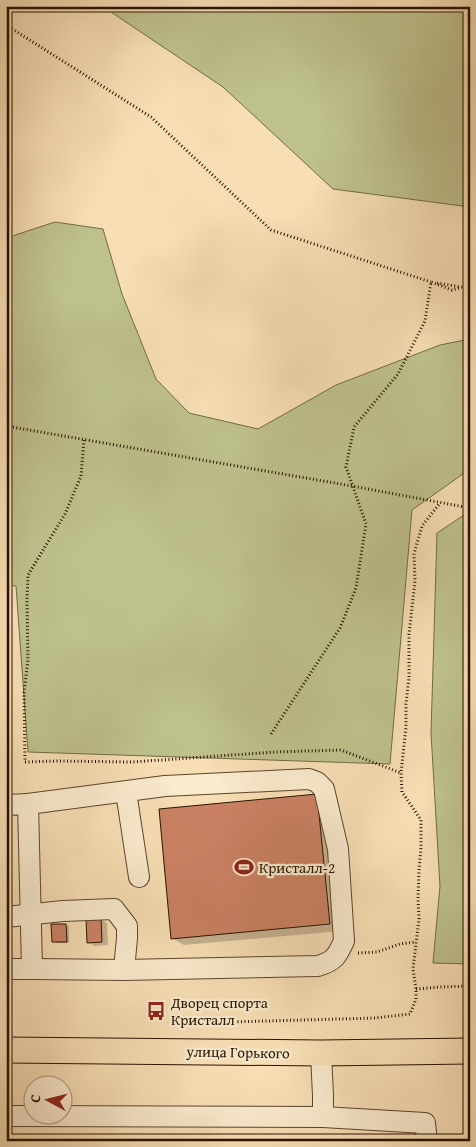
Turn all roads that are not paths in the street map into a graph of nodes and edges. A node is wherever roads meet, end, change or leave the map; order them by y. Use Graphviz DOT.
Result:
graph roads {
  1 [pos="126,792"];
  2 [pos="28,804"];
  3 [pos="6,805"];
  4 [pos="139,877"];
  5 [pos="31,914"];
  6 [pos="6,917"];
  7 [pos="32,969"];
  8 [pos="124,970"];
  9 [pos="7,975"];
  10 [pos="6,1050"];
  11 [pos="470,1051"];
  12 [pos="320,1053"];
  13 [pos="6,1116"];
  14 [pos="324,1117"];
  15 [pos="427,1141"];
  1 -- 2 [label="lane"];
  1 -- 4 [label="lane"];
  1 -- 8 [label="lane"];
  2 -- 3 [label="lane"];
  2 -- 5 [label="lane"];
  5 -- 6 [label="lane"];
  5 -- 7 [label="lane"];
  5 -- 8 [label="lane"];
  7 -- 8 [label="lane"];
  7 -- 9 [label="lane"];
  10 -- 12 [label="main road, улица Горького"];
  11 -- 12 [label="main road, улица Горького"];
  12 -- 14 [label="lane"];
  13 -- 14 [label="lane"];
  14 -- 15 [label="lane"];
}
